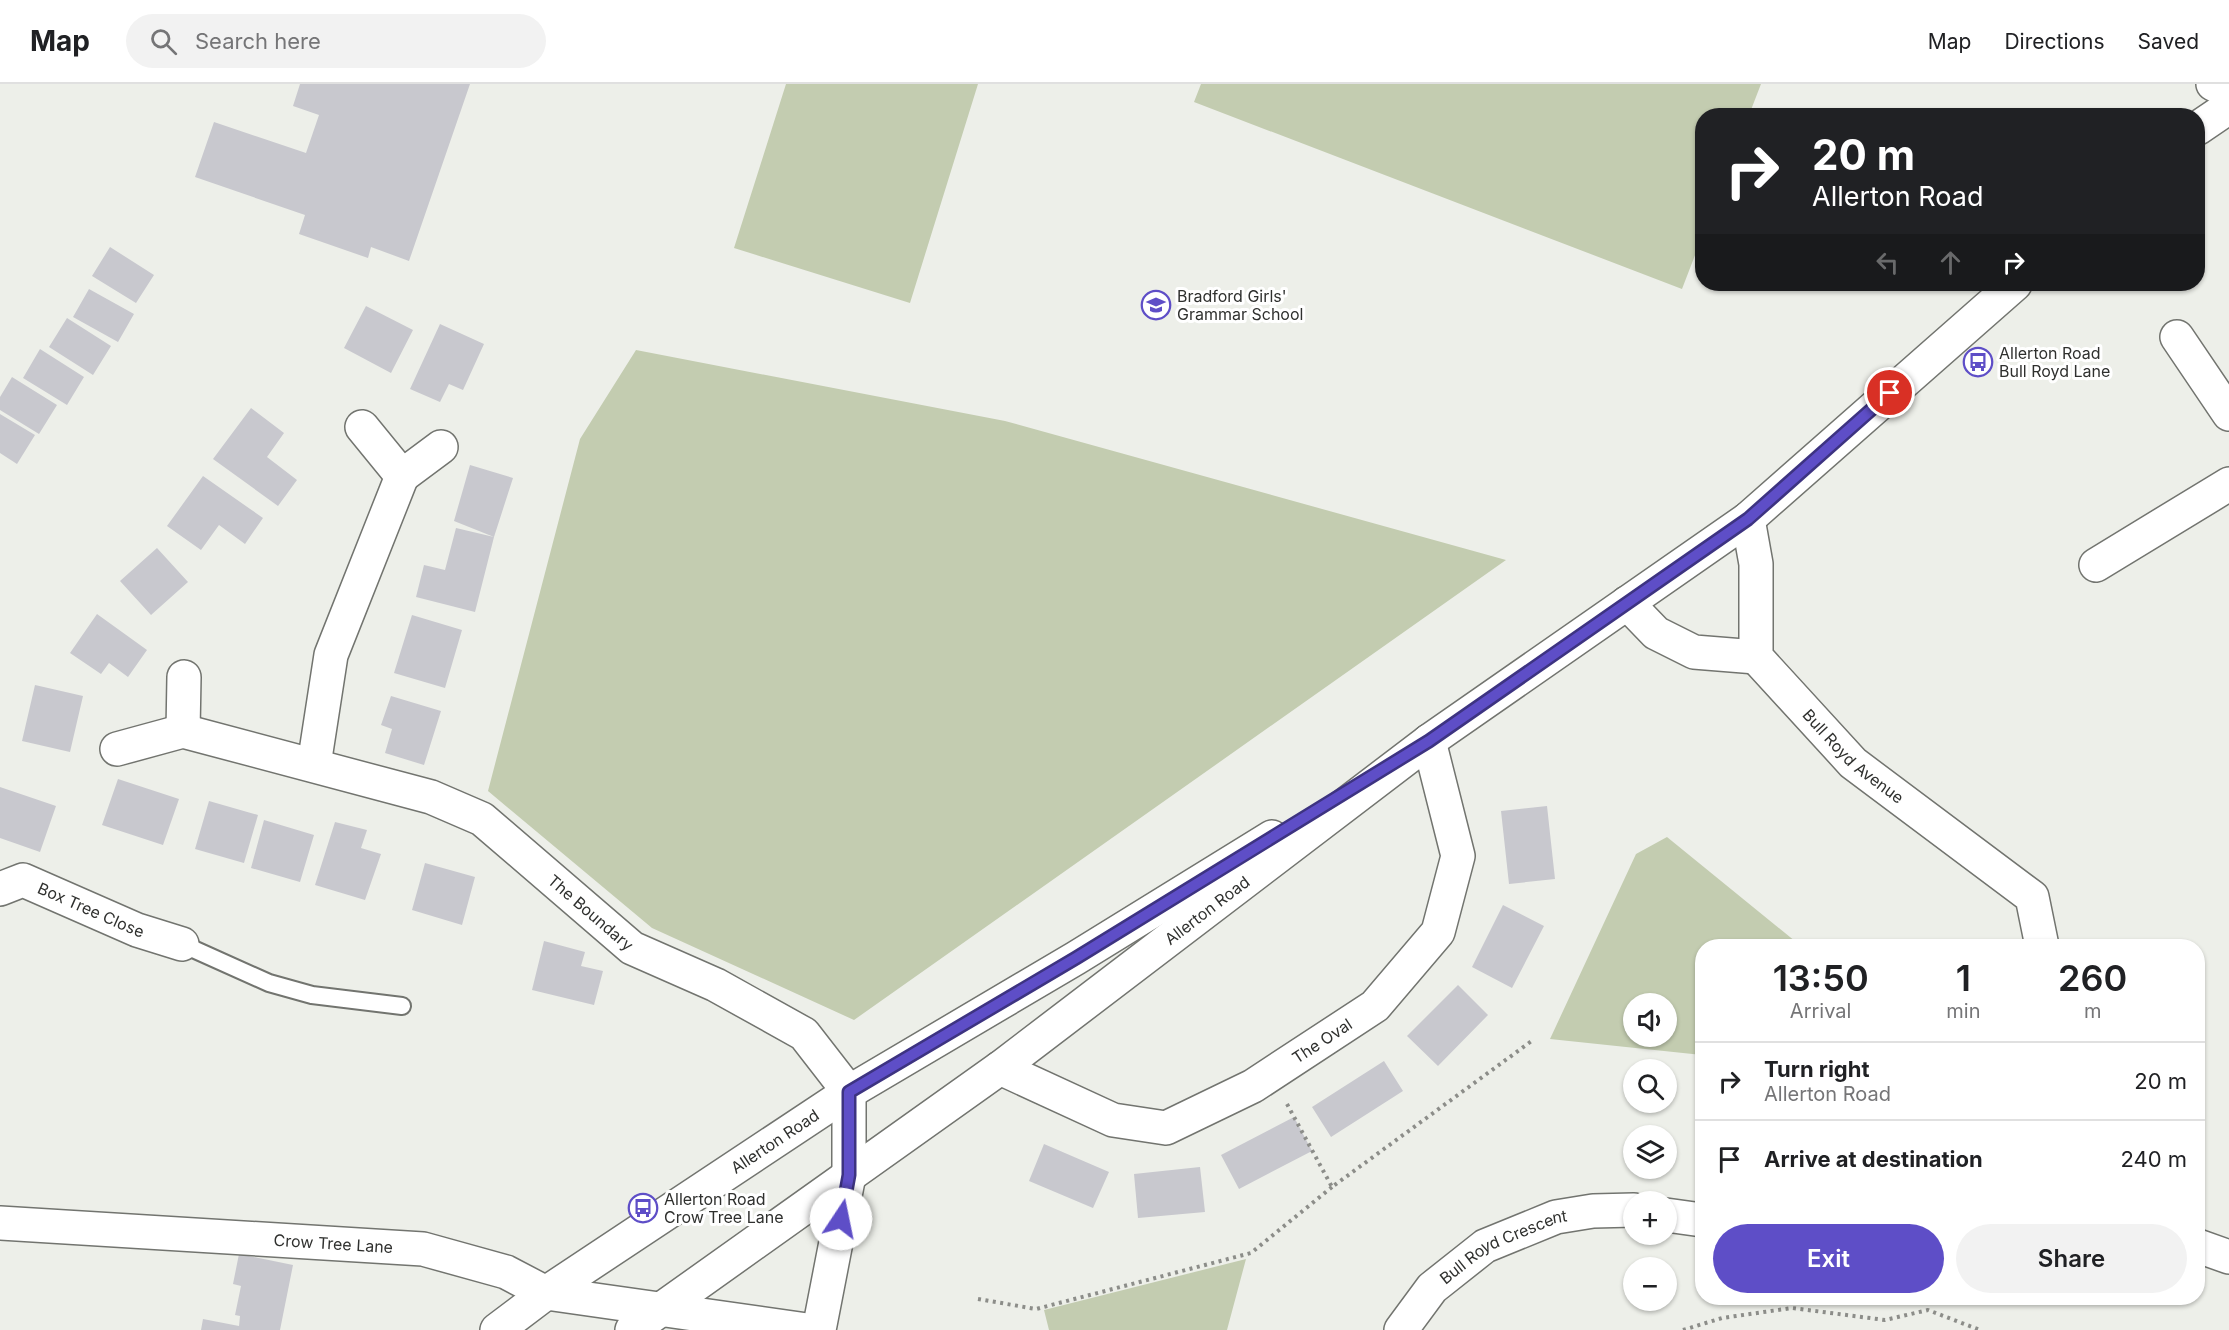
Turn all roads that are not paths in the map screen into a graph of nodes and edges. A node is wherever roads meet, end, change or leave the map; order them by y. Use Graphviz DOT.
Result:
graph roads {
  1 [pos="2212,84"];
  2 [pos="2229,92"];
  3 [pos="2229,107"];
  4 [pos="2205,123"];
  5 [pos="2007,291"];
  6 [pos="2177,337"];
  7 [pos="2229,414"];
  8 [pos="362,428"];
  9 [pos="441,447"];
  10 [pos="402,476"];
  11 [pos="2229,484"];
  12 [pos="1748,519"];
  13 [pos="2096,565"];
  14 [pos="1627,603"];
  15 [pos="1756,657"];
  16 [pos="184,676"];
  17 [pos="183,731"];
  18 [pos="1429,741"];
  19 [pos="117,749"];
  20 [pos="314,765"];
  21 [pos="0,889"];
  22 [pos="2041,939"];
  23 [pos="182,944"];
  24 [pos="402,1006"];
  25 [pos="1000,1068"];
  26 [pos="849,1092"];
  27 [pos="849,1175"];
  28 [pos="1623,1211"];
  29 [pos="1677,1217"];
  30 [pos="1695,1219"];
  31 [pos="0,1223"];
  32 [pos="2205,1248"];
  33 [pos="2229,1257"];
  34 [pos="546,1293"];
  35 [pos="659,1310"];
  36 [pos="497,1330"];
  37 [pos="632,1330"];
  38 [pos="807,1330"];
  39 [pos="819,1330"];
  40 [pos="1401,1330"];
  1 -- 2 [label="street"];
  3 -- 4 [label="street"];
  5 -- 12 [label="street, Allerton Road"];
  6 -- 7 [label="street"];
  8 -- 10 [label="street"];
  9 -- 10 [label="street"];
  10 -- 20 [label="street"];
  11 -- 13 [label="street"];
  12 -- 14 [label="street, Allerton Road"];
  12 -- 15 [label="street"];
  14 -- 15 [label="street"];
  14 -- 18 [label="street, Allerton Road"];
  15 -- 22 [label="street, Bull Royd Avenue"];
  16 -- 17 [label="street"];
  17 -- 19 [label="street, The Boundary"];
  17 -- 20 [label="street, The Boundary"];
  18 -- 25 [label="street, Allerton Road"];
  18 -- 25 [label="street, The Oval"];
  18 -- 26 [label="street, Allerton Road"];
  20 -- 26 [label="street, The Boundary"];
  21 -- 23 [label="street, Box Tree Close"];
  23 -- 24 [label="lane"];
  25 -- 27 [label="street, Allerton Road"];
  26 -- 27 [label="street"];
  26 -- 34 [label="street, Allerton Road"];
  27 -- 35 [label="street, Allerton Road"];
  27 -- 39 [label="street"];
  28 -- 40 [label="street, Bull Royd Crescent"];
  29 -- 30 [label="street"];
  31 -- 34 [label="street, Crow Tree Lane"];
  32 -- 33 [label="street"];
  34 -- 35 [label="street, Crow Tree Lane"];
  34 -- 36 [label="street, Allerton Road"];
  35 -- 37 [label="street, Allerton Road"];
  35 -- 38 [label="street, Crow Tree Lane"];
}
